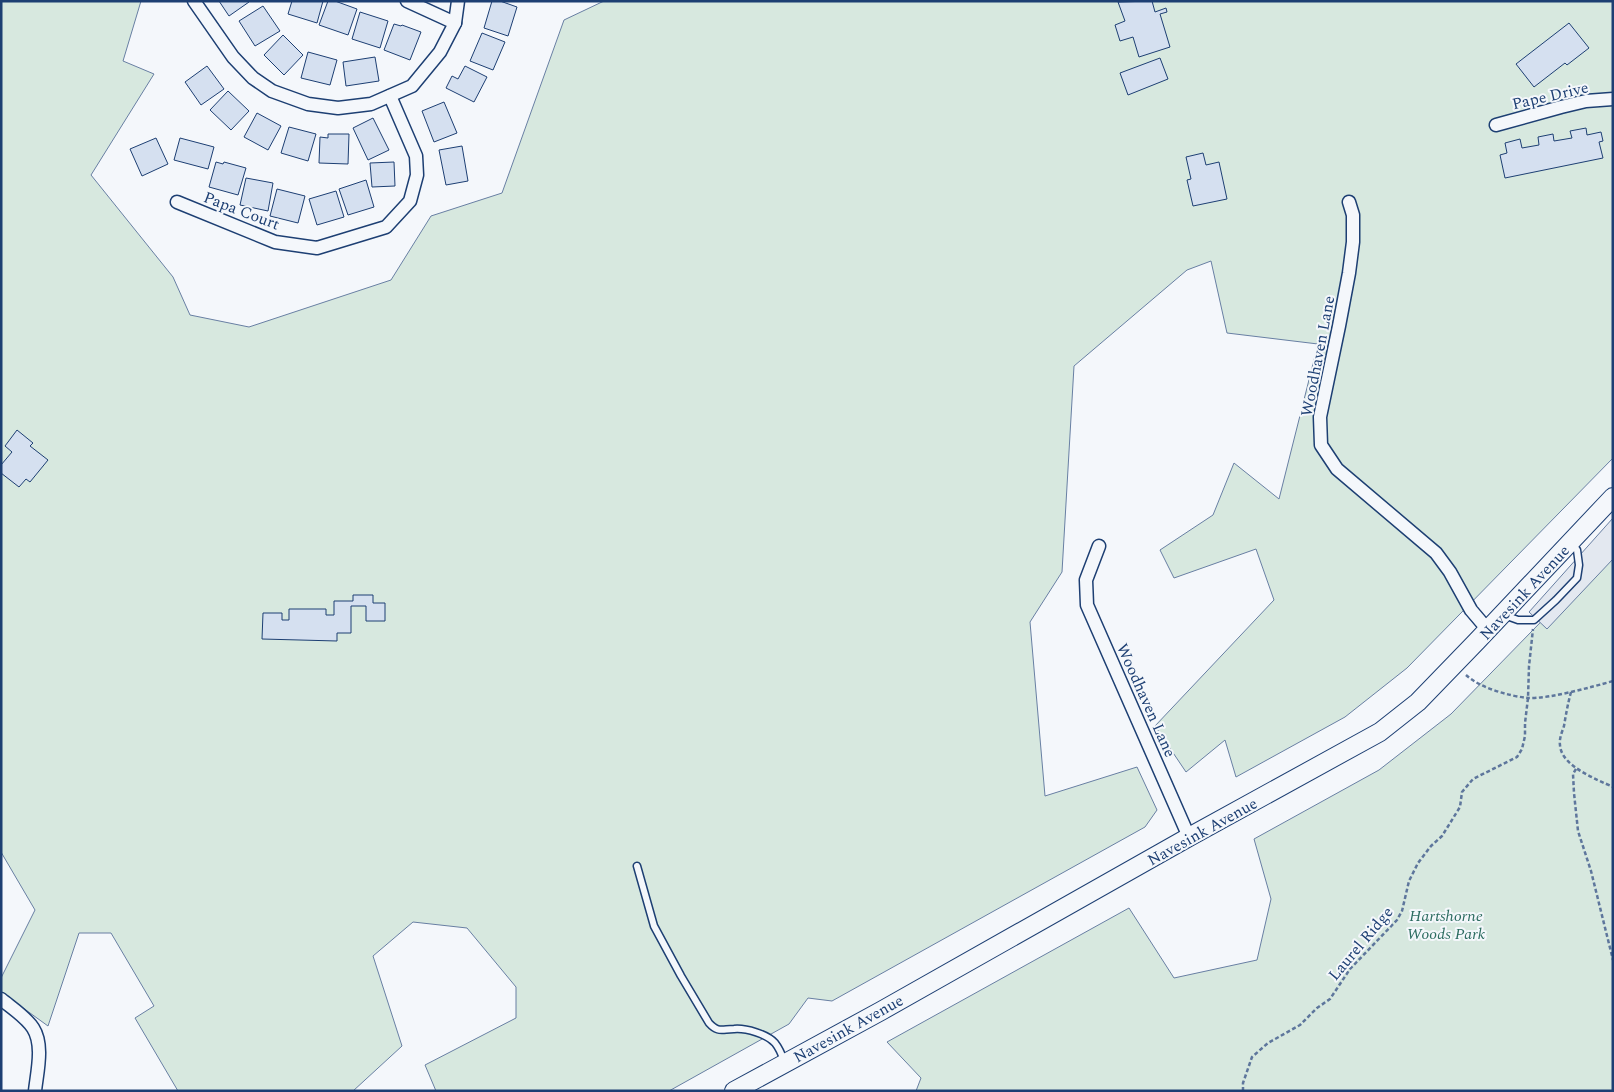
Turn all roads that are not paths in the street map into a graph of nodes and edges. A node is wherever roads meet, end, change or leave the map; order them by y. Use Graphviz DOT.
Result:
graph roads {
  1 [pos="194,1"];
  2 [pos="407,1"];
  3 [pos="458,1"];
  4 [pos="455,23"];
  5 [pos="390,96"];
  6 [pos="1613,99"];
  7 [pos="1496,126"];
  8 [pos="177,202"];
  9 [pos="1350,202"];
  10 [pos="1613,497"];
  11 [pos="1571,542"];
  12 [pos="1098,546"];
  13 [pos="1502,614"];
  14 [pos="1488,630"];
  15 [pos="1189,837"];
  16 [pos="637,866"];
  17 [pos="1,999"];
  18 [pos="785,1062"];
  19 [pos="35,1091"];
  20 [pos="734,1091"];
  1 -- 5 [label="street"];
  2 -- 4 [label="street"];
  3 -- 4 [label="street"];
  4 -- 5 [label="street"];
  5 -- 8 [label="street, Papa Court"];
  6 -- 7 [label="street, Pape Drive"];
  9 -- 14 [label="street, Woodhaven Lane"];
  10 -- 11 [label="main road, Navesink Avenue"];
  11 -- 13 [label="main road, Navesink Avenue"];
  11 -- 13 [label="lane"];
  12 -- 15 [label="street, Woodhaven Lane"];
  13 -- 14 [label="main road, Navesink Avenue"];
  14 -- 15 [label="main road, Navesink Avenue"];
  15 -- 18 [label="main road, Navesink Avenue"];
  16 -- 18 [label="lane"];
  17 -- 19 [label="street"];
  18 -- 20 [label="main road, Navesink Avenue"];
}
